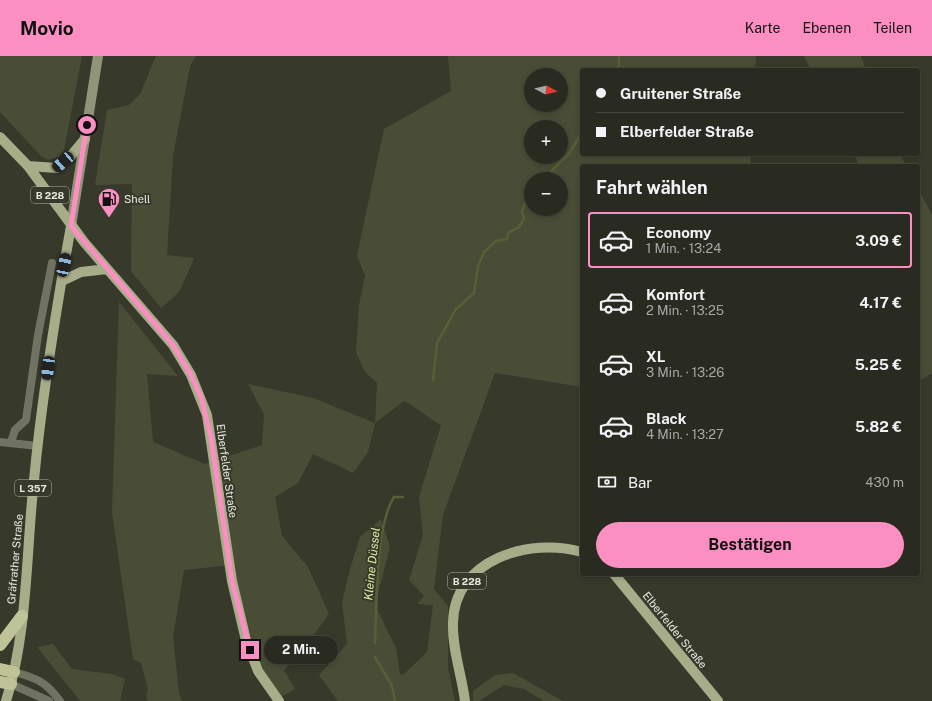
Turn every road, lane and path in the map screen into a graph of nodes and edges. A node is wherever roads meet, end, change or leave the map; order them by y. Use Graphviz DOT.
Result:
graph roads {
  1 [pos="98,56"];
  2 [pos="0,137"];
  3 [pos="85,139"];
  4 [pos="28,166"];
  5 [pos="71,226"];
  6 [pos="52,263"];
  7 [pos="107,269"];
  8 [pos="62,281"];
  9 [pos="0,442"];
  10 [pos="11,442"];
  11 [pos="38,446"];
  12 [pos="580,552"];
  13 [pos="616,576"];
  14 [pos="22,616"];
  15 [pos="0,645"];
  16 [pos="0,669"];
  17 [pos="14,672"];
  18 [pos="6,683"];
  19 [pos="6,701"];
  20 [pos="49,701"];
  21 [pos="60,701"];
  22 [pos="279,701"];
  23 [pos="465,701"];
  24 [pos="718,701"];
  1 -- 3 [label="main road, L 357"];
  2 -- 4 [label="main road, Elberfelder Straße / B 228"];
  3 -- 4 [label="main road"];
  3 -- 5 [label="main road, L 357"];
  4 -- 5 [label="main road, Elberfelder Straße / B 228"];
  5 -- 7 [label="main road, Elberfelder Straße / B 228"];
  5 -- 8 [label="main road, Gräfrather Straße / L 357"];
  6 -- 10 [label="street"];
  7 -- 8 [label="main road"];
  7 -- 22 [label="main road, Elberfelder Straße / B 228"];
  8 -- 11 [label="main road, Gräfrather Straße / L 357"];
  9 -- 10 [label="street"];
  10 -- 11 [label="street"];
  11 -- 14 [label="main road, Gräfrather Straße / L 357"];
  12 -- 23 [label="main road, B 228"];
  13 -- 24 [label="main road, Elberfelder Straße"];
  14 -- 15 [label="highway"];
  14 -- 17 [label="main road, Gräfrather Straße / L 357"];
  16 -- 17 [label="highway"];
  17 -- 18 [label="main road, L 357"];
  17 -- 21 [label="street"];
  18 -- 19 [label="main road, L 357"];
  18 -- 20 [label="street"];
}
